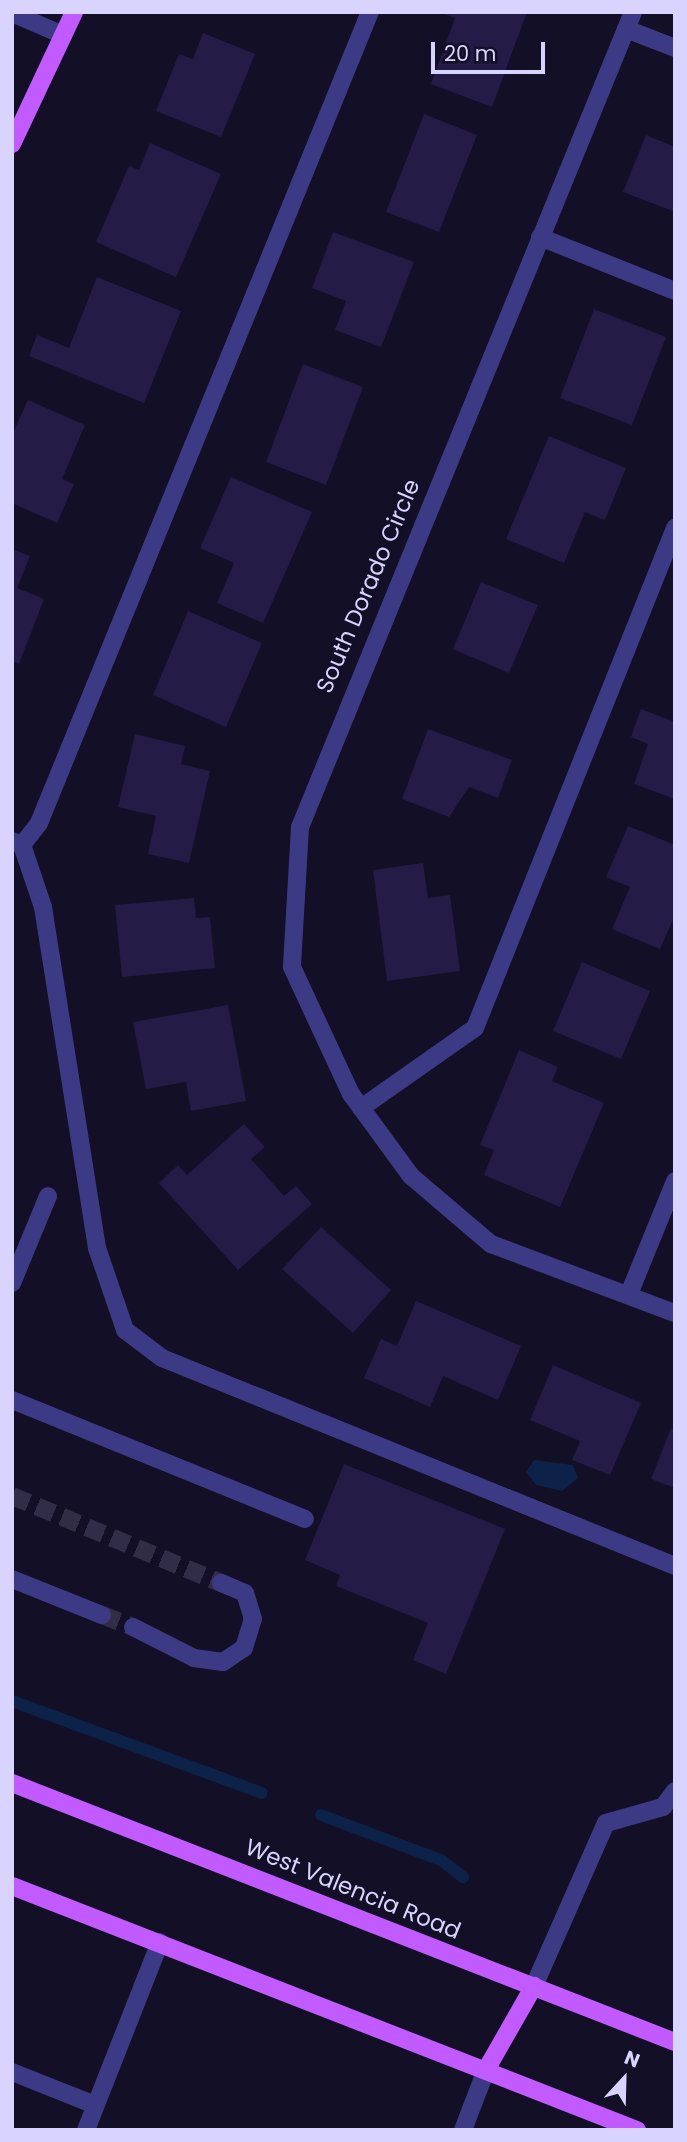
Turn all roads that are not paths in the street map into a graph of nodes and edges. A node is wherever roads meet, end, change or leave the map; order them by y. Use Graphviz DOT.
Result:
graph roads {
  1 [pos="74,12"];
  2 [pos="370,12"];
  3 [pos="12,13"];
  4 [pos="630,20"];
  5 [pos="63,35"];
  6 [pos="675,48"];
  7 [pos="12,144"];
  8 [pos="540,237"];
  9 [pos="675,291"];
  10 [pos="675,528"];
  11 [pos="17,843"];
  12 [pos="361,1108"];
  13 [pos="675,1181"];
  14 [pos="48,1196"];
  15 [pos="12,1283"];
  16 [pos="629,1294"];
  17 [pos="675,1313"];
  18 [pos="12,1401"];
  19 [pos="306,1519"];
  20 [pos="675,1566"];
  21 [pos="12,1579"];
  22 [pos="221,1583"];
  23 [pos="103,1615"];
  24 [pos="132,1627"];
  25 [pos="12,1783"];
  26 [pos="675,1791"];
  27 [pos="12,1886"];
  28 [pos="160,1942"];
  29 [pos="534,1986"];
  30 [pos="675,2042"];
  31 [pos="486,2070"];
  32 [pos="12,2072"];
  33 [pos="95,2105"];
  34 [pos="86,2130"];
  35 [pos="463,2130"];
  36 [pos="637,2130"];
  1 -- 5 [label="main road"];
  2 -- 11 [label="street"];
  3 -- 5 [label="street"];
  4 -- 6 [label="street"];
  4 -- 8 [label="street, South Dorado Circle"];
  5 -- 7 [label="main road"];
  8 -- 9 [label="street"];
  8 -- 12 [label="street, South Dorado Circle"];
  10 -- 12 [label="street"];
  11 -- 20 [label="street"];
  12 -- 16 [label="street, South Dorado Circle"];
  13 -- 16 [label="street"];
  14 -- 15 [label="street"];
  16 -- 17 [label="street, South Dorado Circle"];
  18 -- 19 [label="street"];
  21 -- 23 [label="street"];
  22 -- 24 [label="street"];
  25 -- 29 [label="main road, West Valencia Road"];
  26 -- 29 [label="street"];
  27 -- 28 [label="main road"];
  28 -- 31 [label="main road"];
  28 -- 33 [label="street"];
  29 -- 30 [label="main road, West Valencia Road"];
  29 -- 31 [label="main road"];
  31 -- 35 [label="street"];
  31 -- 36 [label="main road"];
  32 -- 33 [label="street"];
  33 -- 34 [label="street"];
}
